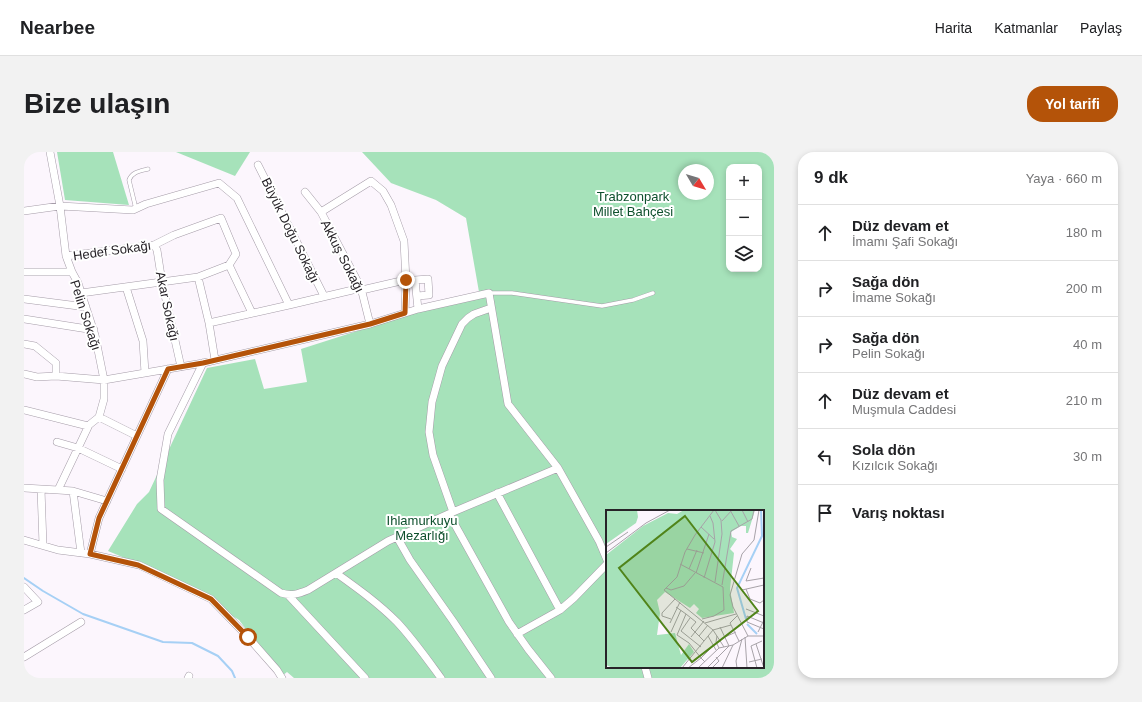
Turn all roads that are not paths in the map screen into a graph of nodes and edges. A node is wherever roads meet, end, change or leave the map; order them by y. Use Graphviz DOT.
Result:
graph roads {
  1 [pos="50,152"];
  2 [pos="258,164"];
  3 [pos="148,169"];
  4 [pos="305,192"];
  5 [pos="60,206"];
  6 [pos="136,209"];
  7 [pos="24,211"];
  8 [pos="320,212"];
  9 [pos="154,245"];
  10 [pos="66,256"];
  11 [pos="229,265"];
  12 [pos="24,272"];
  13 [pos="72,272"];
  14 [pos="198,277"];
  15 [pos="415,280"];
  16 [pos="406,281"];
  17 [pos="162,282"];
  18 [pos="126,287"];
  19 [pos="362,289"];
  20 [pos="81,293"];
  21 [pos="489,293"];
  22 [pos="654,293"];
  23 [pos="324,296"];
  24 [pos="417,296"];
  25 [pos="24,299"];
  26 [pos="288,305"];
  27 [pos="86,307"];
  28 [pos="492,308"];
  29 [pos="418,309"];
  30 [pos="252,313"];
  31 [pos="405,313"];
  32 [pos="24,319"];
  33 [pos="209,322"];
  34 [pos="370,324"];
  35 [pos="94,330"];
  36 [pos="24,344"];
  37 [pos="215,360"];
  38 [pos="203,363"];
  39 [pos="181,367"];
  40 [pos="168,369"];
  41 [pos="145,373"];
  42 [pos="24,374"];
  43 [pos="56,376"];
  44 [pos="104,380"];
  45 [pos="24,410"];
  46 [pos="99,417"];
  47 [pos="88,426"];
  48 [pos="137,436"];
  49 [pos="57,442"];
  50 [pos="78,448"];
  51 [pos="558,468"];
  52 [pos="122,469"];
  53 [pos="24,488"];
  54 [pos="41,489"];
  55 [pos="58,490"];
  56 [pos="73,491"];
  57 [pos="497,493"];
  58 [pos="107,501"];
  59 [pos="451,513"];
  60 [pos="397,537"];
  61 [pos="24,540"];
  62 [pos="43,545"];
  63 [pos="81,553"];
  64 [pos="90,554"];
  65 [pos="606,558"];
  66 [pos="606,565"];
  67 [pos="336,572"];
  68 [pos="24,587"];
  69 [pos="290,596"];
  70 [pos="24,610"];
  71 [pos="560,610"];
  72 [pos="81,622"];
  73 [pos="518,634"];
  74 [pos="24,657"];
  75 [pos="645,668"];
  76 [pos="282,678"];
  77 [pos="365,678"];
  78 [pos="441,678"];
  79 [pos="491,678"];
  80 [pos="551,678"];
  81 [pos="648,678"];
  1 -- 5 [label="street, Pelin Sokağı"];
  2 -- 23 [label="street, Büyük Doğu Sokağı"];
  3 -- 6 [label="lane"];
  4 -- 8 [label="street, Akkuş Sokağı"];
  5 -- 6 [label="street"];
  5 -- 7 [label="street"];
  5 -- 10 [label="street, Pelin Sokağı"];
  6 -- 26 [label="street"];
  8 -- 16 [label="street"];
  8 -- 19 [label="street, Akkuş Sokağı"];
  9 -- 10 [label="street, Hedef Sokağı"];
  9 -- 11 [label="street, Hedef Sokağı"];
  9 -- 17 [label="street, Akar Sokağı"];
  10 -- 13 [label="street, Pelin Sokağı"];
  11 -- 14 [label="street"];
  11 -- 30 [label="street"];
  12 -- 13 [label="street"];
  13 -- 20 [label="street, Pelin Sokağı"];
  14 -- 17 [label="street"];
  14 -- 33 [label="street"];
  15 -- 16 [label="street"];
  15 -- 24 [label="street"];
  15 -- 24 [label="street"];
  16 -- 19 [label="street"];
  16 -- 31 [label="street"];
  17 -- 18 [label="street"];
  17 -- 39 [label="street, Akar Sokağı"];
  18 -- 20 [label="street"];
  18 -- 41 [label="street"];
  19 -- 23 [label="street"];
  19 -- 34 [label="street, Akkuş Sokağı"];
  20 -- 27 [label="street, Pelin Sokağı"];
  21 -- 22 [label="lane"];
  21 -- 28 [label="street"];
  21 -- 29 [label="street"];
  23 -- 26 [label="street"];
  24 -- 29 [label="street"];
  25 -- 27 [label="street"];
  26 -- 30 [label="street"];
  27 -- 35 [label="street, Pelin Sokağı"];
  28 -- 51 [label="street"];
  28 -- 59 [label="street"];
  29 -- 31 [label="street"];
  30 -- 33 [label="street"];
  31 -- 34 [label="street"];
  32 -- 35 [label="street"];
  33 -- 37 [label="street"];
  34 -- 37 [label="street"];
  35 -- 44 [label="street, Pelin Sokağı"];
  36 -- 43 [label="street"];
  37 -- 38 [label="street"];
  38 -- 39 [label="street"];
  38 -- 69 [label="street"];
  39 -- 40 [label="street"];
  40 -- 41 [label="street"];
  40 -- 48 [label="street"];
  41 -- 44 [label="street"];
  42 -- 43 [label="street"];
  43 -- 44 [label="street"];
  44 -- 46 [label="street, Pelin Sokağı"];
  45 -- 47 [label="street"];
  46 -- 47 [label="street"];
  46 -- 48 [label="street"];
  47 -- 50 [label="street"];
  48 -- 52 [label="street"];
  49 -- 50 [label="street"];
  50 -- 52 [label="street"];
  50 -- 55 [label="street"];
  51 -- 57 [label="street"];
  51 -- 65 [label="street"];
  52 -- 58 [label="street"];
  53 -- 54 [label="street"];
  54 -- 55 [label="street"];
  54 -- 62 [label="street"];
  55 -- 56 [label="street"];
  56 -- 58 [label="street"];
  56 -- 63 [label="street"];
  57 -- 59 [label="street"];
  57 -- 71 [label="street"];
  58 -- 64 [label="street"];
  59 -- 60 [label="street"];
  59 -- 73 [label="street"];
  60 -- 67 [label="street"];
  60 -- 79 [label="street"];
  61 -- 62 [label="street"];
  62 -- 63 [label="street"];
  63 -- 64 [label="street"];
  64 -- 76 [label="street"];
  66 -- 71 [label="street"];
  67 -- 69 [label="street"];
  67 -- 78 [label="street"];
  68 -- 70 [label="street"];
  69 -- 77 [label="street"];
  71 -- 73 [label="street"];
  72 -- 74 [label="street"];
  73 -- 80 [label="street"];
  75 -- 81 [label="street"];
}
